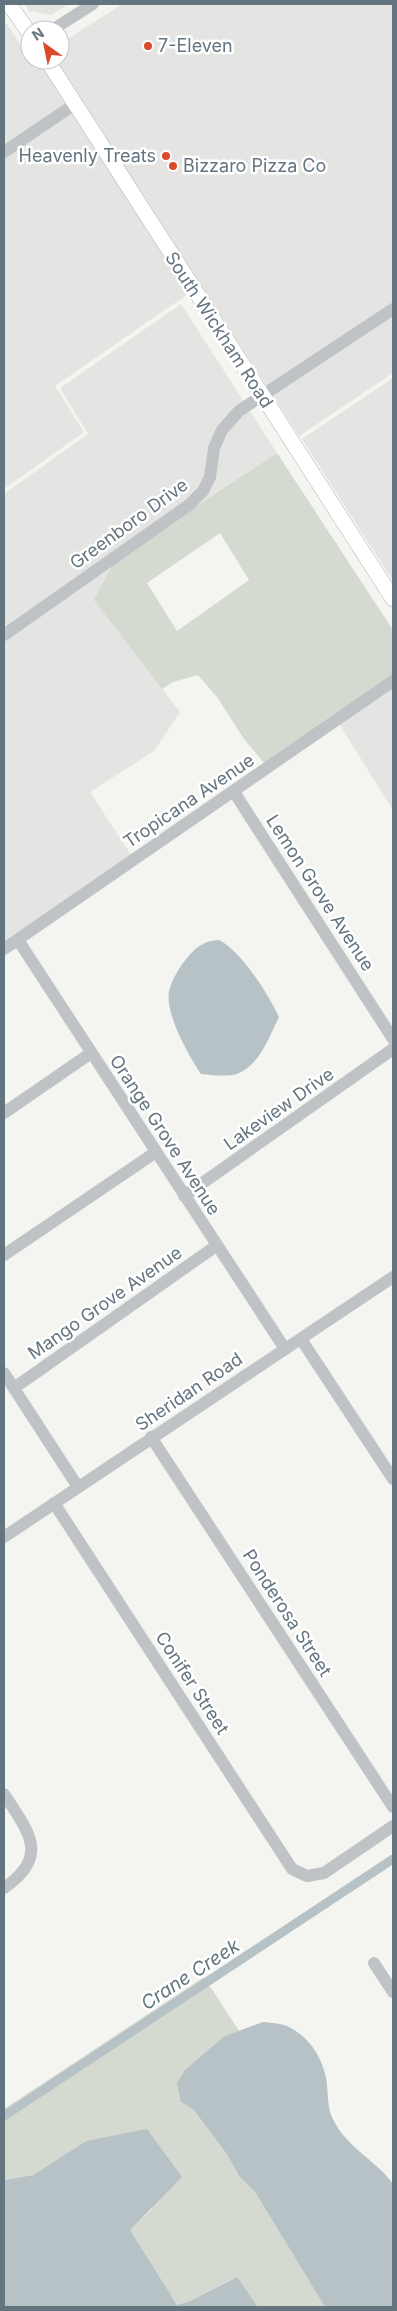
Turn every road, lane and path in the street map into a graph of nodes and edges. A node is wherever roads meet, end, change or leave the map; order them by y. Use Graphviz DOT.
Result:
graph roads {
  1 [pos="9,4"];
  2 [pos="93,4"];
  3 [pos="20,20"];
  4 [pos="68,20"];
  5 [pos="53,70"];
  6 [pos="75,104"];
  7 [pos="4,152"];
  8 [pos="393,309"];
  9 [pos="262,396"];
  10 [pos="393,598"];
  11 [pos="4,635"];
  12 [pos="393,681"];
  13 [pos="234,792"];
  14 [pos="18,940"];
  15 [pos="4,949"];
  16 [pos="393,1039"];
  17 [pos="393,1050"];
  18 [pos="91,1053"];
  19 [pos="4,1112"];
  20 [pos="156,1152"];
  21 [pos="184,1196"];
  22 [pos="216,1246"];
  23 [pos="4,1255"];
  24 [pos="393,1277"];
  25 [pos="301,1339"];
  26 [pos="285,1349"];
  27 [pos="4,1373"];
  28 [pos="14,1388"];
  29 [pos="151,1437"];
  30 [pos="393,1479"];
  31 [pos="78,1486"];
  32 [pos="54,1503"];
  33 [pos="4,1536"];
  34 [pos="4,1794"];
  35 [pos="393,1807"];
  36 [pos="393,1826"];
  37 [pos="4,1888"];
  38 [pos="374,1963"];
  39 [pos="393,1992"];
  1 -- 3 [label="main road"];
  2 -- 4 [label="street"];
  5 -- 6 [label="main road, South Wickham Road"];
  6 -- 7 [label="street"];
  6 -- 9 [label="main road, South Wickham Road"];
  8 -- 9 [label="street, Greenboro Drive"];
  9 -- 10 [label="main road, South Wickham Road"];
  9 -- 11 [label="street, Greenboro Drive"];
  12 -- 13 [label="street, Tropicana Avenue"];
  13 -- 14 [label="street, Tropicana Avenue"];
  13 -- 16 [label="street, Lemon Grove Avenue"];
  14 -- 15 [label="street, Tropicana Avenue"];
  14 -- 18 [label="street, Orange Grove Avenue"];
  17 -- 21 [label="street, Lakeview Drive"];
  18 -- 19 [label="street"];
  18 -- 20 [label="street, Orange Grove Avenue"];
  20 -- 21 [label="street, Orange Grove Avenue"];
  20 -- 23 [label="street"];
  21 -- 22 [label="street, Orange Grove Avenue"];
  22 -- 26 [label="street, Orange Grove Avenue"];
  22 -- 28 [label="street, Mango Grove Avenue"];
  24 -- 25 [label="street, Sheridan Road"];
  25 -- 26 [label="street, Sheridan Road"];
  25 -- 30 [label="street"];
  26 -- 29 [label="street, Sheridan Road"];
  27 -- 28 [label="street"];
  28 -- 31 [label="street"];
  29 -- 31 [label="street, Sheridan Road"];
  29 -- 35 [label="street, Ponderosa Street"];
  31 -- 32 [label="street, Sheridan Road"];
  32 -- 33 [label="street, Sheridan Road"];
  32 -- 36 [label="street, Conifer Street"];
  34 -- 37 [label="street"];
  38 -- 39 [label="street"];
}
